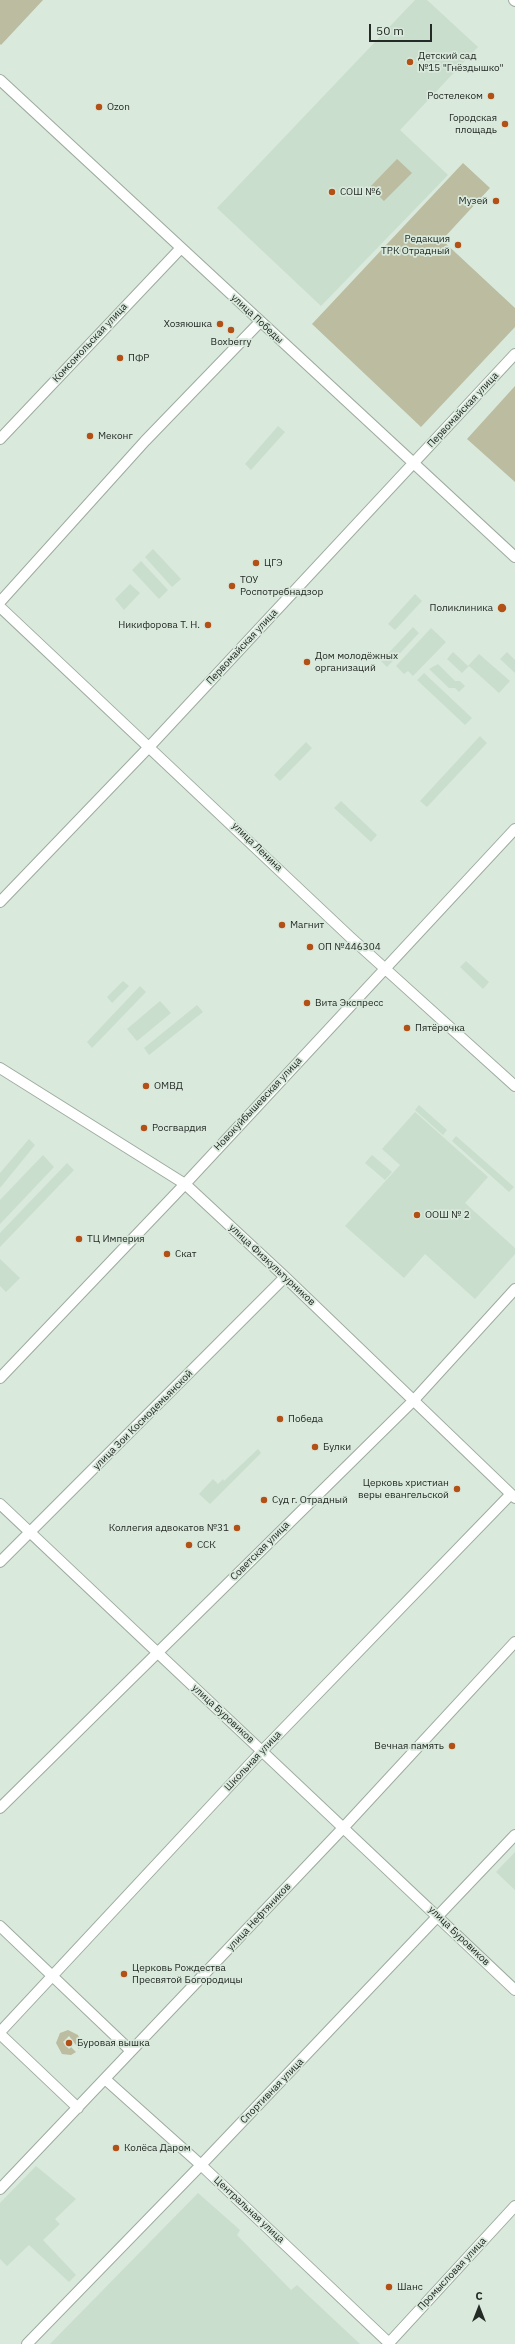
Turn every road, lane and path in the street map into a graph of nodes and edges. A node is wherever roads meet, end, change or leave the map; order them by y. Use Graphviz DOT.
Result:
graph roads {
  1 [pos="0,80"];
  2 [pos="180,248"];
  3 [pos="260,322"];
  4 [pos="515,354"];
  5 [pos="0,439"];
  6 [pos="413,463"];
  7 [pos="515,557"];
  8 [pos="0,602"];
  9 [pos="0,607"];
  10 [pos="150,746"];
  11 [pos="515,829"];
  12 [pos="0,902"];
  13 [pos="384,967"];
  14 [pos="0,1068"];
  15 [pos="515,1086"];
  16 [pos="185,1184"];
  17 [pos="285,1277"];
  18 [pos="515,1289"];
  19 [pos="0,1378"];
  20 [pos="414,1400"];
  21 [pos="513,1496"];
  22 [pos="0,1504"];
  23 [pos="30,1533"];
  24 [pos="0,1562"];
  25 [pos="515,1642"];
  26 [pos="158,1652"];
  27 [pos="262,1751"];
  28 [pos="0,1808"];
  29 [pos="344,1827"];
  30 [pos="515,1835"];
  31 [pos="438,1916"];
  32 [pos="0,1926"];
  33 [pos="52,1975"];
  34 [pos="515,1990"];
  35 [pos="0,2033"];
  36 [pos="131,2051"];
  37 [pos="105,2079"];
  38 [pos="78,2108"];
  39 [pos="201,2165"];
  40 [pos="0,2189"];
  41 [pos="515,2206"];
  42 [pos="389,2343"];
  43 [pos="27,2344"];
  1 -- 2 [label="street, улица Победы"];
  2 -- 3 [label="street, улица Победы"];
  2 -- 5 [label="street, Комсомольская улица"];
  3 -- 6 [label="street, улица Победы"];
  3 -- 8 [label="street"];
  4 -- 6 [label="street, Первомайская улица"];
  6 -- 7 [label="street, улица Победы"];
  6 -- 10 [label="street, Первомайская улица"];
  9 -- 10 [label="street, улица Ленина"];
  10 -- 12 [label="street, Первомайская улица"];
  10 -- 13 [label="street, улица Ленина"];
  11 -- 13 [label="street, Новокуйбышевская улица"];
  13 -- 15 [label="street, улица Ленина"];
  13 -- 16 [label="street, Новокуйбышевская улица"];
  14 -- 16 [label="street, улица Физкультурников"];
  16 -- 17 [label="street, улица Физкультурников"];
  16 -- 19 [label="street, Новокуйбышевская улица"];
  17 -- 20 [label="street, улица Физкультурников"];
  17 -- 23 [label="street, улица Зои Космодемьянской"];
  18 -- 20 [label="street, Советская улица"];
  20 -- 21 [label="street, улица Физкультурников"];
  20 -- 26 [label="street, Советская улица"];
  21 -- 27 [label="street, Школьная улица"];
  22 -- 23 [label="street, улица Буровиков"];
  23 -- 24 [label="street, улица Зои Космодемьянской"];
  23 -- 26 [label="street, улица Буровиков"];
  25 -- 29 [label="street, улица Нефтяников"];
  26 -- 27 [label="street, улица Буровиков"];
  26 -- 28 [label="street, Советская улица"];
  27 -- 29 [label="street, улица Буровиков"];
  27 -- 33 [label="street, Школьная улица"];
  29 -- 31 [label="street, улица Буровиков"];
  29 -- 36 [label="street, улица Нефтяников"];
  30 -- 31 [label="street, Спортивная улица"];
  31 -- 34 [label="street, улица Буровиков"];
  31 -- 39 [label="street, Спортивная улица"];
  32 -- 33 [label="street"];
  33 -- 35 [label="street, Школьная улица"];
  33 -- 36 [label="street"];
  35 -- 38 [label="street"];
  36 -- 37 [label="street, улица Нефтяников"];
  37 -- 38 [label="street, улица Нефтяников"];
  37 -- 39 [label="street, Центральная улица"];
  38 -- 40 [label="street, улица Нефтяников"];
  39 -- 42 [label="street, Центральная улица"];
  39 -- 43 [label="street, Спортивная улица"];
  41 -- 42 [label="street, Промысловая улица"];
}
